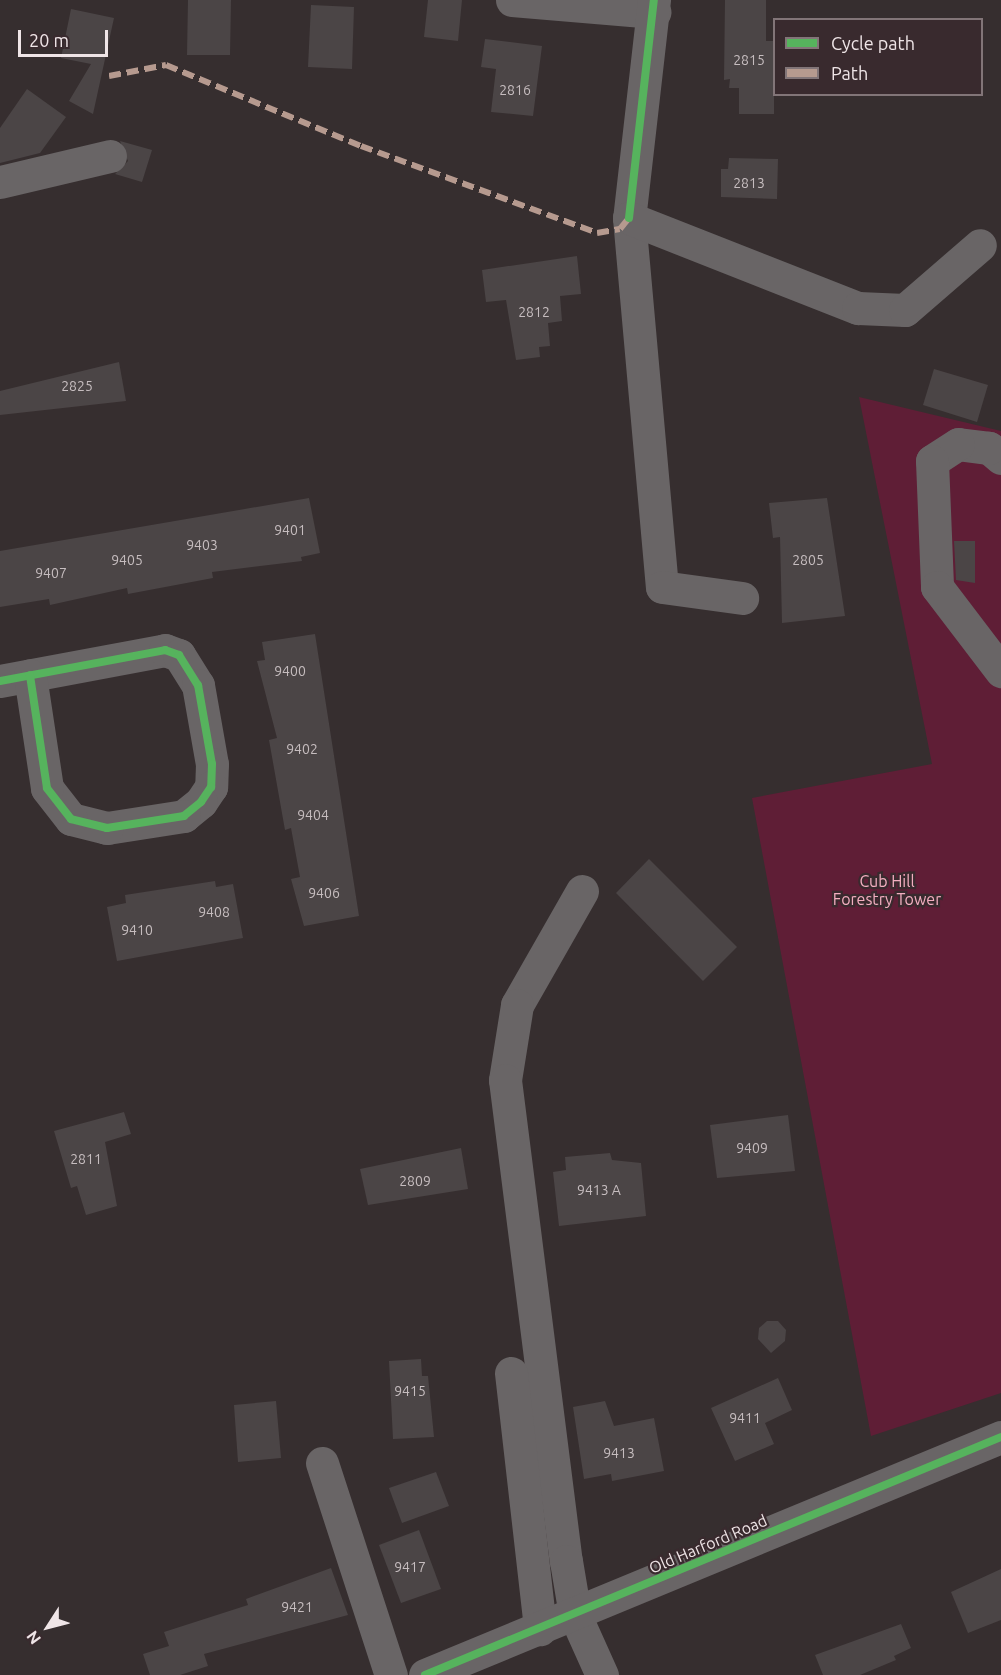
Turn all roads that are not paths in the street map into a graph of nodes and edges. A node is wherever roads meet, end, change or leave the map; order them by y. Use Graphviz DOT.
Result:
graph roads {
  1 [pos="512,0"];
  2 [pos="654,6"];
  3 [pos="110,156"];
  4 [pos="0,182"];
  5 [pos="629,218"];
  6 [pos="981,245"];
  7 [pos="1001,458"];
  8 [pos="742,598"];
  9 [pos="1001,671"];
  10 [pos="15,678"];
  11 [pos="582,891"];
  12 [pos="511,1373"];
  13 [pos="1001,1437"];
  14 [pos="322,1463"];
  15 [pos="575,1615"];
  16 [pos="540,1629"];
  17 [pos="391,1675"];
  18 [pos="425,1675"];
  19 [pos="602,1675"];
  1 -- 2 [label="street"];
  2 -- 5 [label="street"];
  3 -- 4 [label="street"];
  5 -- 6 [label="street"];
  5 -- 8 [label="street"];
  7 -- 9 [label="street"];
  10 -- 10 [label="street"];
  11 -- 15 [label="street"];
  12 -- 16 [label="street"];
  13 -- 15 [label="street, Old Harford Road"];
  14 -- 17 [label="street"];
  15 -- 16 [label="street, Old Harford Road"];
  15 -- 19 [label="street"];
  16 -- 18 [label="street, Old Harford Road"];
}
